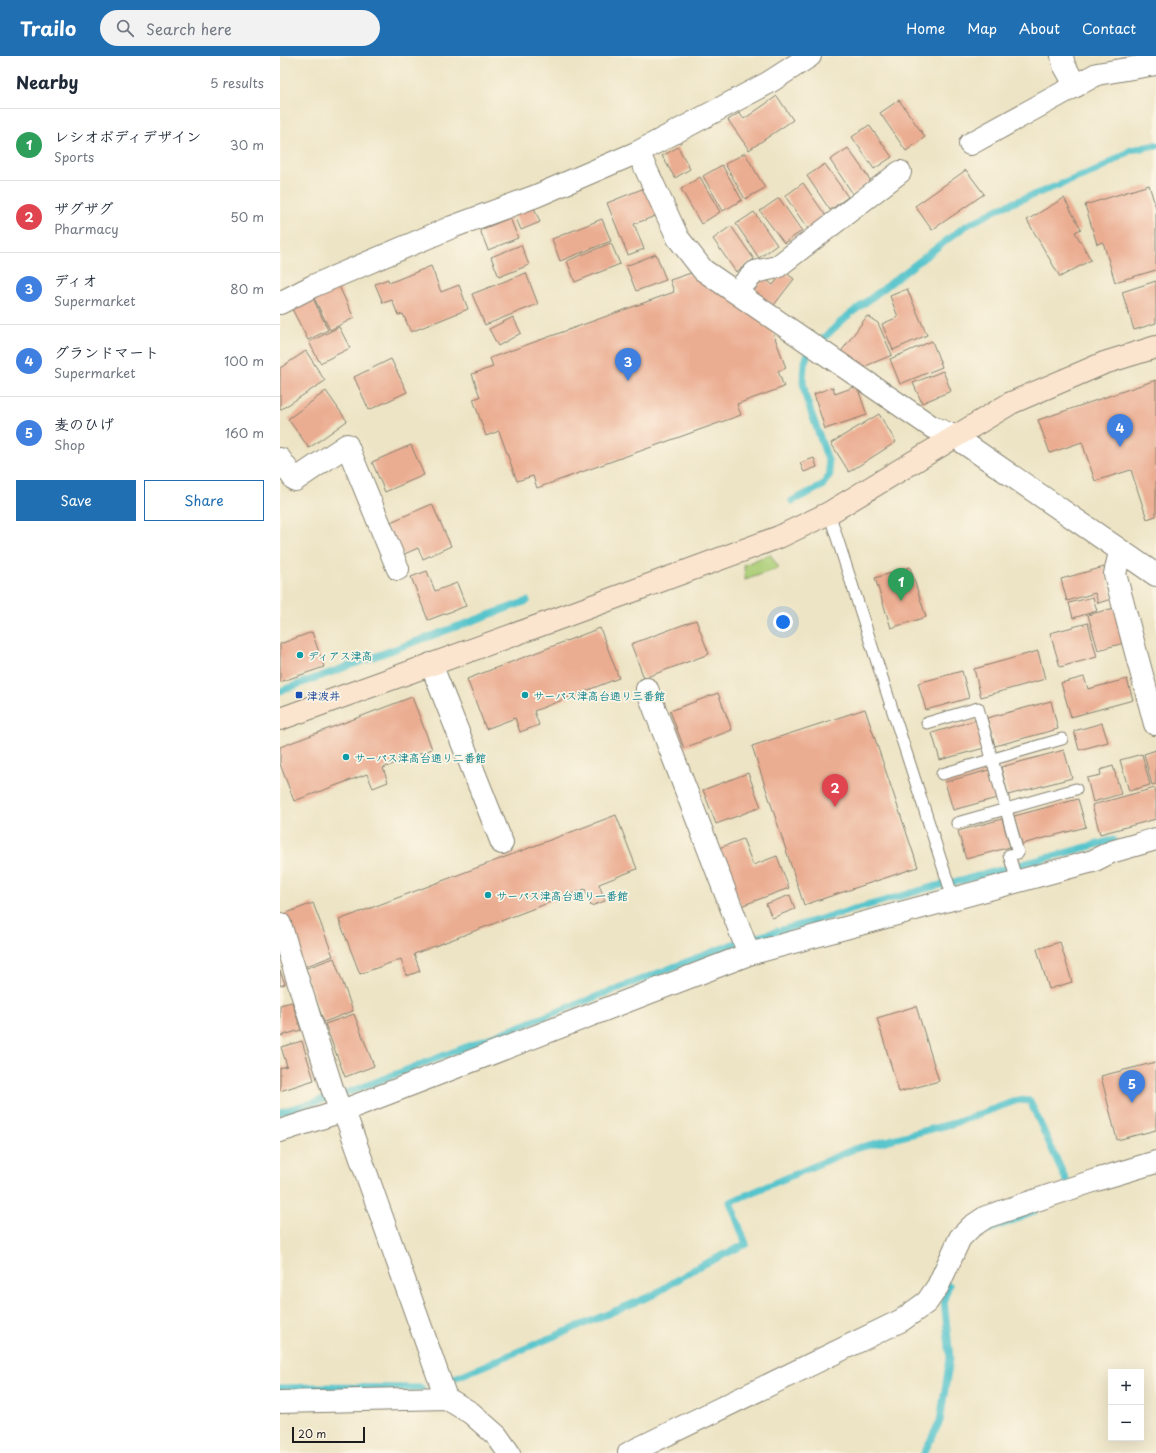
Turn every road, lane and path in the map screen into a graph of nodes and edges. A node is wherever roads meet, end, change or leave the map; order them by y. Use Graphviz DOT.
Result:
graph roads {
  1 [pos="810,56"];
  2 [pos="1062,56"];
  3 [pos="1156,64"];
  4 [pos="1076,86"];
  5 [pos="970,144"];
  6 [pos="638,152"];
  7 [pos="900,172"];
  8 [pos="736,292"];
  9 [pos="280,303"];
  10 [pos="1156,347"];
  11 [pos="954,436"];
  12 [pos="280,459"];
  13 [pos="829,513"];
  14 [pos="1120,552"];
  15 [pos="398,569"];
  16 [pos="1156,576"];
  17 [pos="431,664"];
  18 [pos="647,689"];
  19 [pos="280,718"];
  20 [pos="927,723"];
  21 [pos="1155,724"];
  22 [pos="1062,739"];
  23 [pos="992,759"];
  24 [pos="942,774"];
  25 [pos="1076,789"];
  26 [pos="1006,809"];
  27 [pos="957,823"];
  28 [pos="1156,839"];
  29 [pos="502,843"];
  30 [pos="1014,872"];
  31 [pos="950,889"];
  32 [pos="280,924"];
  33 [pos="745,945"];
  34 [pos="337,1101"];
  35 [pos="280,1131"];
  36 [pos="1156,1162"];
  37 [pos="446,1398"];
  38 [pos="280,1402"];
  39 [pos="510,1453"];
  40 [pos="629,1453"];
  1 -- 6 [label="street"];
  2 -- 4 [label="street"];
  3 -- 4 [label="street"];
  4 -- 5 [label="street"];
  6 -- 8 [label="street"];
  6 -- 9 [label="street"];
  7 -- 8 [label="street"];
  8 -- 11 [label="street"];
  10 -- 11 [label="street"];
  11 -- 13 [label="street"];
  11 -- 14 [label="street"];
  12 -- 15 [label="street"];
  13 -- 17 [label="street"];
  13 -- 31 [label="lane"];
  14 -- 16 [label="street"];
  14 -- 21 [label="street"];
  17 -- 19 [label="street"];
  17 -- 29 [label="street"];
  18 -- 33 [label="street"];
  20 -- 23 [label="lane"];
  22 -- 23 [label="lane"];
  23 -- 24 [label="lane"];
  23 -- 26 [label="lane"];
  25 -- 26 [label="lane"];
  26 -- 27 [label="lane"];
  26 -- 30 [label="lane"];
  28 -- 30 [label="street"];
  30 -- 31 [label="street"];
  31 -- 33 [label="street"];
  32 -- 34 [label="street"];
  33 -- 34 [label="street"];
  34 -- 35 [label="street"];
  34 -- 37 [label="street"];
  36 -- 40 [label="street"];
  37 -- 38 [label="street"];
  37 -- 39 [label="street"];
}
